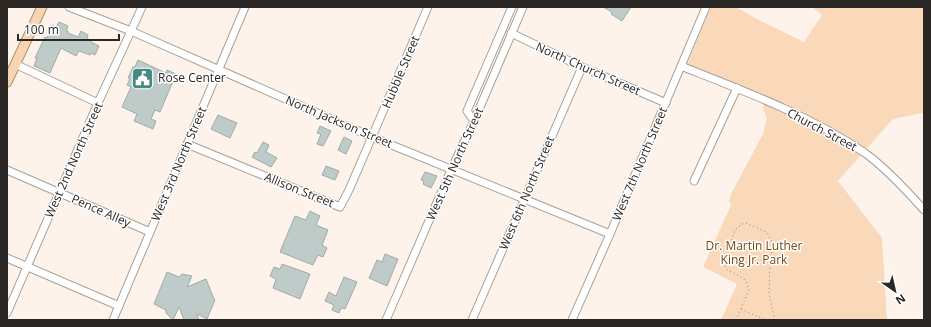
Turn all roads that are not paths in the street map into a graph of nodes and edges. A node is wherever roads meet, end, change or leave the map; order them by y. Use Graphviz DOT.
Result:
graph roads {
  1 [pos="42,7"];
  2 [pos="69,7"];
  3 [pos="142,7"];
  4 [pos="245,7"];
  5 [pos="428,7"];
  6 [pos="512,7"];
  7 [pos="523,7"];
  8 [pos="706,7"];
  9 [pos="131,31"];
  10 [pos="511,33"];
  11 [pos="15,64"];
  12 [pos="681,66"];
  13 [pos="582,67"];
  14 [pos="219,70"];
  15 [pos="7,82"];
  16 [pos="738,88"];
  17 [pos="98,103"];
  18 [pos="666,103"];
  19 [pos="474,121"];
  20 [pos="372,137"];
  21 [pos="188,144"];
  22 [pos="7,170"];
  23 [pos="451,170"];
  24 [pos="694,180"];
  25 [pos="59,193"];
  26 [pos="524,199"];
  27 [pos="924,210"];
  28 [pos="150,232"];
  29 [pos="610,234"];
  30 [pos="7,258"];
  31 [pos="27,268"];
  32 [pos="119,306"];
  33 [pos="7,313"];
  34 [pos="113,320"];
  35 [pos="386,320"];
  36 [pos="472,320"];
  37 [pos="572,320"];
  1 -- 11 [label="main road"];
  2 -- 9 [label="street, North Jackson Street"];
  3 -- 9 [label="street, West 2nd North Street"];
  4 -- 14 [label="street, West 3rd North Street"];
  5 -- 20 [label="street, Hubble Street"];
  6 -- 19 [label="street"];
  7 -- 10 [label="street, West 5th North Street"];
  8 -- 12 [label="street, West 7th North Street"];
  9 -- 14 [label="street, North Jackson Street"];
  9 -- 17 [label="street, West 2nd North Street"];
  10 -- 13 [label="street, North Church Street"];
  10 -- 19 [label="street, West 5th North Street"];
  11 -- 15 [label="main road"];
  11 -- 17 [label="street"];
  12 -- 16 [label="street, Church Street"];
  12 -- 18 [label="street, West 7th North Street"];
  13 -- 18 [label="street, North Church Street"];
  13 -- 26 [label="street, West 6th North Street"];
  14 -- 20 [label="street, North Jackson Street"];
  14 -- 21 [label="street, West 3rd North Street"];
  16 -- 24 [label="street"];
  16 -- 27 [label="street, Church Street"];
  17 -- 25 [label="street, West 2nd North Street"];
  18 -- 29 [label="street, West 7th North Street"];
  19 -- 23 [label="street, West 5th North Street"];
  20 -- 21 [label="street, Allison Street"];
  20 -- 23 [label="street, North Jackson Street"];
  21 -- 28 [label="street, West 3rd North Street"];
  22 -- 25 [label="street, Pence Alley"];
  23 -- 26 [label="street, North Jackson Street"];
  23 -- 35 [label="street, West 5th North Street"];
  25 -- 28 [label="street, Pence Alley"];
  25 -- 31 [label="street, West 2nd North Street"];
  26 -- 29 [label="street, North Jackson Street"];
  26 -- 36 [label="street, West 6th North Street"];
  28 -- 32 [label="street, West 3rd North Street"];
  29 -- 37 [label="street, West 7th North Street"];
  30 -- 31 [label="street"];
  31 -- 32 [label="street"];
  31 -- 33 [label="street, West 2nd North Street"];
  32 -- 34 [label="street, West 3rd North Street"];
}
